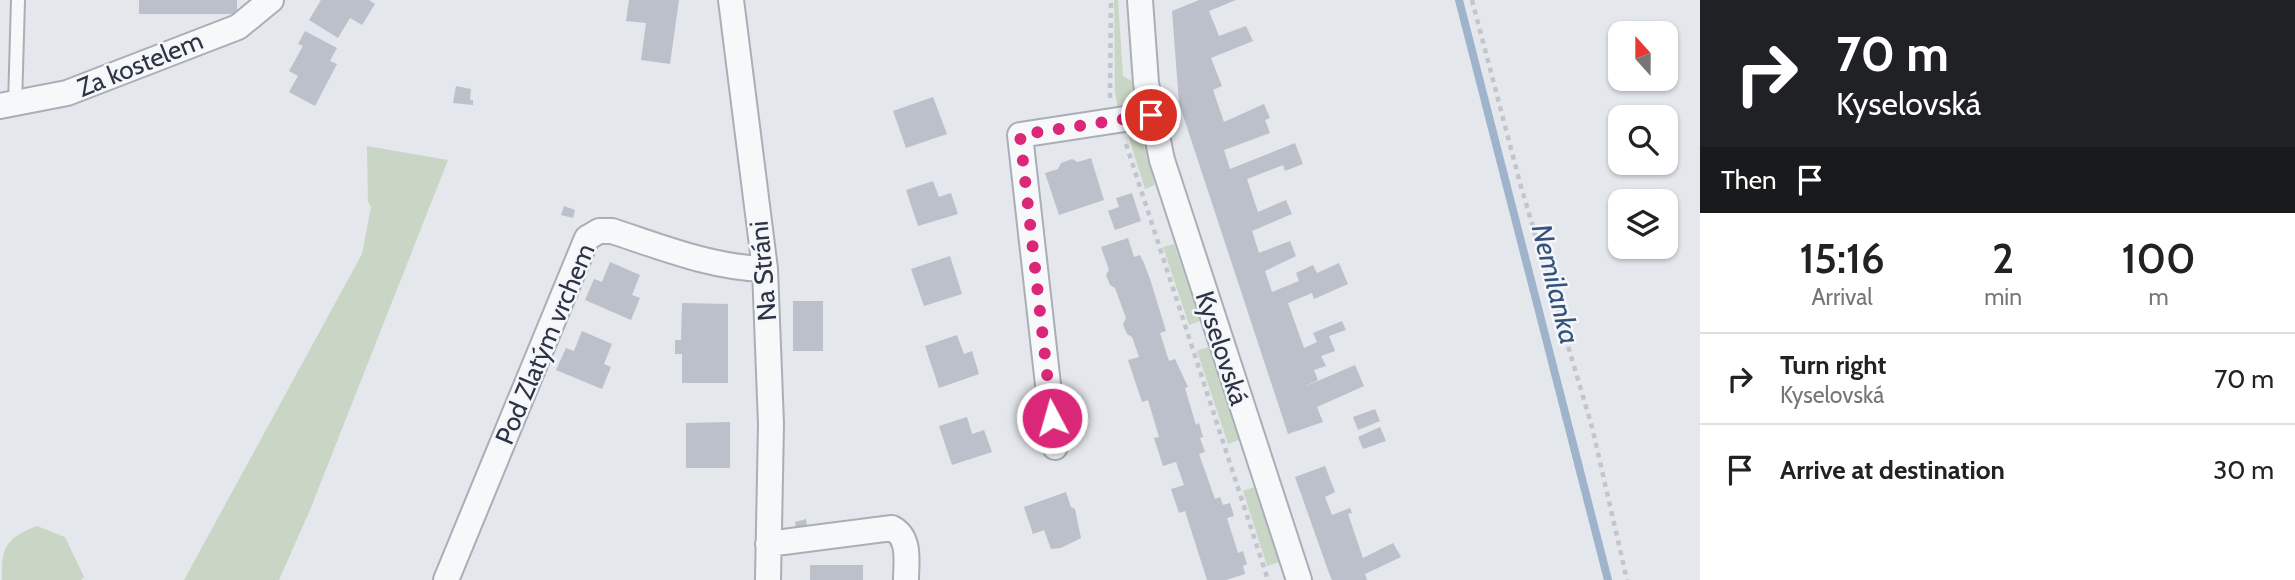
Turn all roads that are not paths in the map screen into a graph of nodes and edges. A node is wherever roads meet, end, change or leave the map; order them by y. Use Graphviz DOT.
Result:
graph roads {
  1 [pos="18,0"];
  2 [pos="271,0"];
  3 [pos="731,0"];
  4 [pos="1140,0"];
  5 [pos="8,106"];
  6 [pos="1151,115"];
  7 [pos="765,269"];
  8 [pos="1055,447"];
  9 [pos="768,544"];
  10 [pos="446,580"];
  11 [pos="768,580"];
  12 [pos="906,580"];
  13 [pos="1300,580"];
  1 -- 5 [label="lane"];
  2 -- 5 [label="street, Za kostelem"];
  3 -- 7 [label="street, Na Stráni"];
  4 -- 6 [label="street, Kyselovská"];
  6 -- 8 [label="street"];
  6 -- 13 [label="street, Kyselovská"];
  7 -- 9 [label="street, Na Stráni"];
  7 -- 10 [label="street, Pod Zlatým vrchem"];
  9 -- 11 [label="street, Na Stráni"];
  9 -- 12 [label="street"];
}
